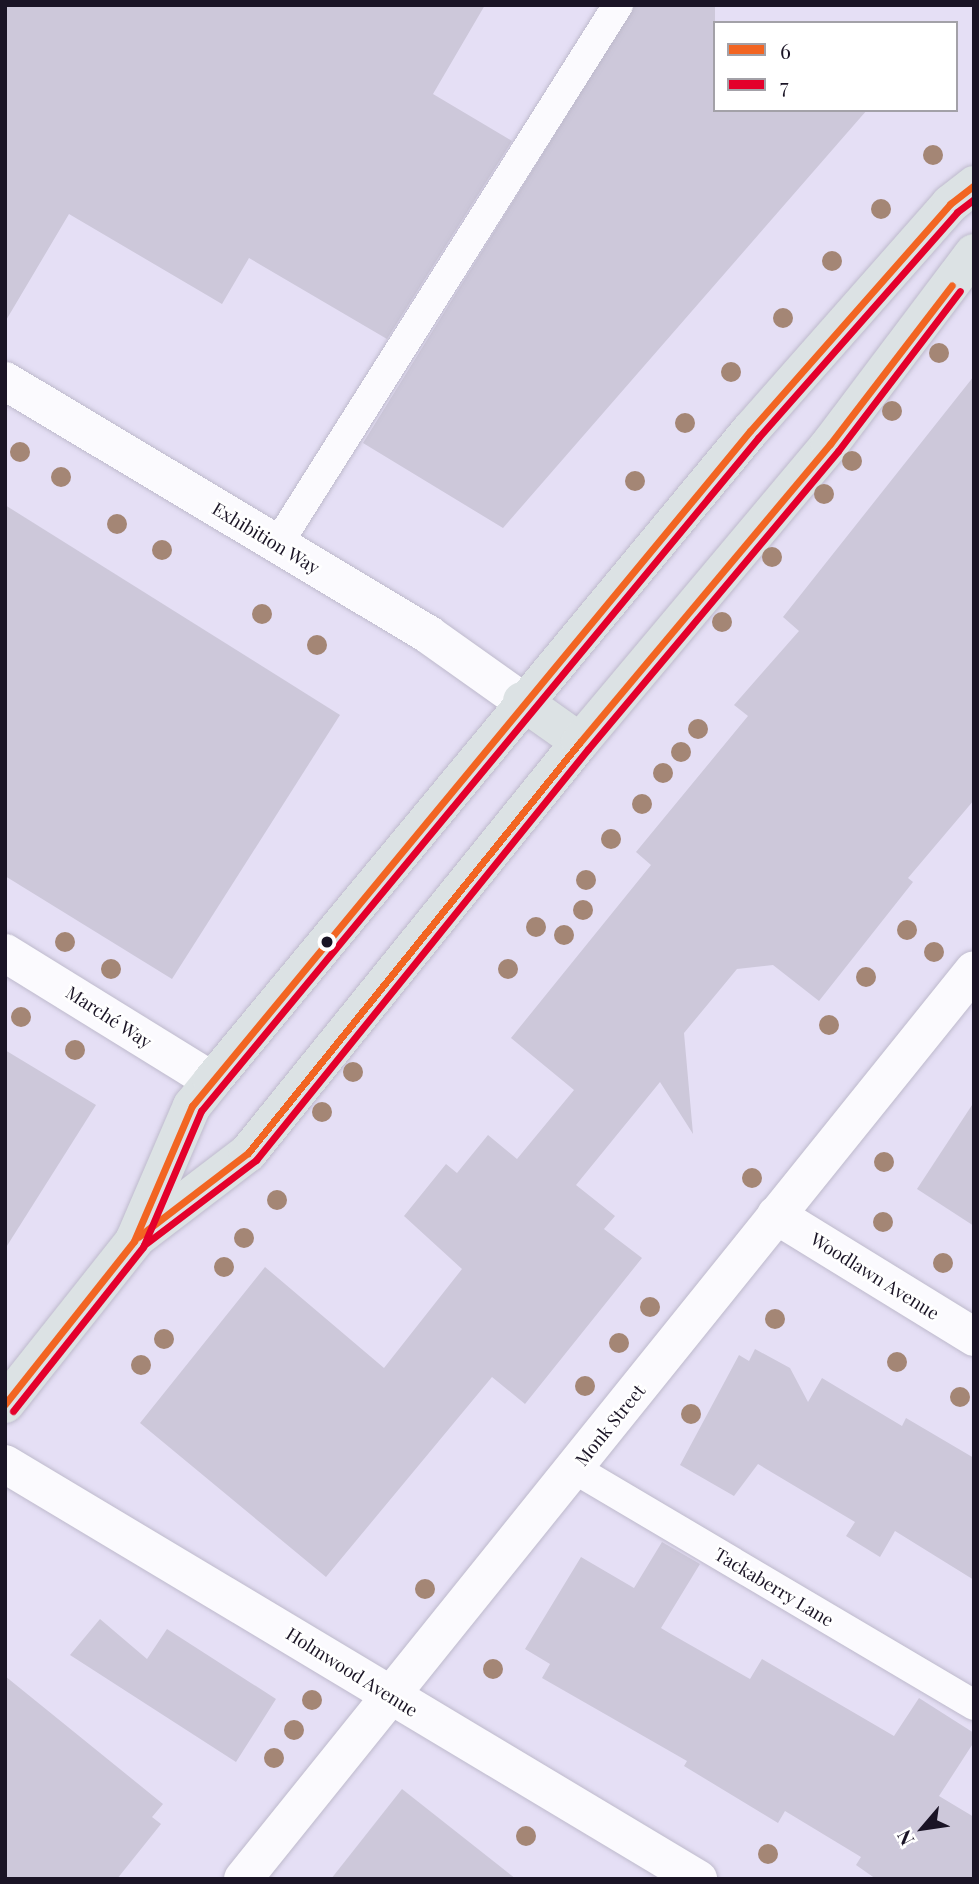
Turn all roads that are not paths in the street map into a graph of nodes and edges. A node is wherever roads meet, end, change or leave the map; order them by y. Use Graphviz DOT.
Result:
graph roads {
  1 [pos="618,5"];
  2 [pos="974,185"];
  3 [pos="974,253"];
  4 [pos="5,381"];
  5 [pos="277,545"];
  6 [pos="522,701"];
  7 [pos="580,742"];
  8 [pos="5,953"];
  9 [pos="974,970"];
  10 [pos="212,1081"];
  11 [pos="776,1215"];
  12 [pos="134,1241"];
  13 [pos="974,1337"];
  14 [pos="5,1404"];
  15 [pos="5,1464"];
  16 [pos="575,1469"];
  17 [pos="391,1693"];
  18 [pos="974,1705"];
  19 [pos="243,1879"];
  20 [pos="698,1879"];
  1 -- 5 [label="lane"];
  2 -- 6 [label="main road"];
  3 -- 7 [label="main road"];
  4 -- 5 [label="street, Exhibition Way"];
  5 -- 6 [label="street, Exhibition Way"];
  6 -- 7 [label="main road"];
  6 -- 10 [label="main road"];
  7 -- 12 [label="main road"];
  8 -- 10 [label="street, Marché Way"];
  9 -- 11 [label="street, Monk Street"];
  10 -- 12 [label="main road"];
  11 -- 13 [label="street, Woodlawn Avenue"];
  11 -- 16 [label="street, Monk Street"];
  12 -- 14 [label="main road"];
  15 -- 17 [label="street, Holmwood Avenue"];
  16 -- 17 [label="street, Monk Street"];
  16 -- 18 [label="lane, Tackaberry Lane"];
  17 -- 19 [label="street, Monk Street"];
  17 -- 20 [label="street, Holmwood Avenue"];
}
